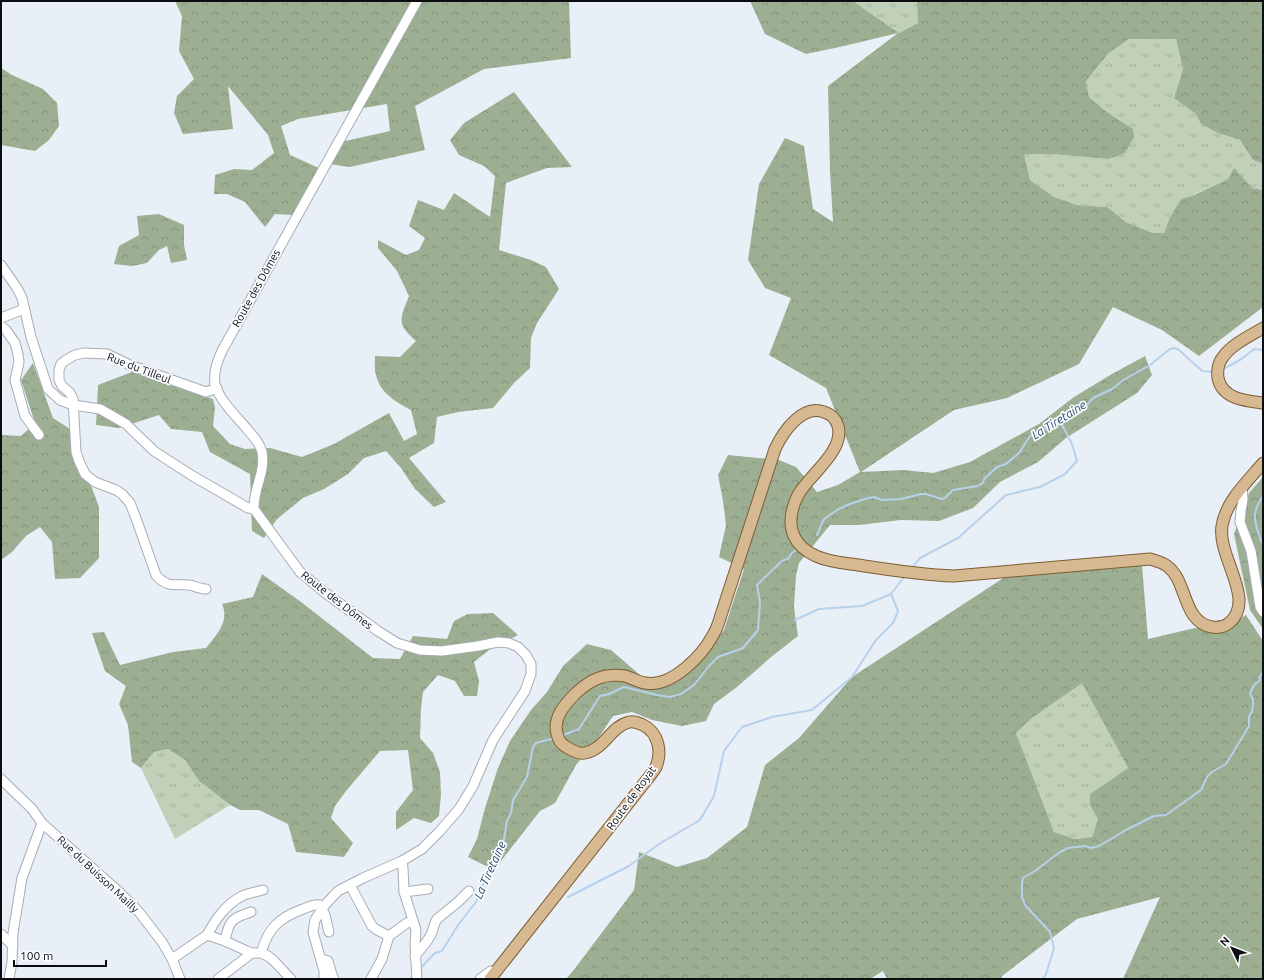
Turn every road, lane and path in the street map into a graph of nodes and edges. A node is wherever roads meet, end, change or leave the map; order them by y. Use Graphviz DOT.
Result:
graph roads {
  1 [pos="417,1"];
  2 [pos="1,265"];
  3 [pos="24,309"];
  4 [pos="1,318"];
  5 [pos="1,326"];
  6 [pos="1263,328"];
  7 [pos="217,388"];
  8 [pos="1263,403"];
  9 [pos="73,405"];
  10 [pos="39,434"];
  11 [pos="1263,463"];
  12 [pos="1242,488"];
  13 [pos="254,509"];
  14 [pos="206,589"];
  15 [pos="1263,612"];
  16 [pos="1,779"];
  17 [pos="42,823"];
  18 [pos="402,862"];
  19 [pos="350,885"];
  20 [pos="428,889"];
  21 [pos="263,890"];
  22 [pos="469,891"];
  23 [pos="404,892"];
  24 [pos="323,907"];
  25 [pos="251,912"];
  26 [pos="413,921"];
  27 [pos="329,932"];
  28 [pos="1,934"];
  29 [pos="207,935"];
  30 [pos="389,936"];
  31 [pos="225,941"];
  32 [pos="13,946"];
  33 [pos="257,953"];
  34 [pos="415,956"];
  35 [pos="172,959"];
  36 [pos="492,976"];
  37 [pos="9,979"];
  38 [pos="180,979"];
  39 [pos="218,979"];
  40 [pos="291,979"];
  41 [pos="331,979"];
  42 [pos="371,979"];
  43 [pos="417,979"];
  44 [pos="480,979"];
  1 -- 7 [label="street, Route des Dômes"];
  2 -- 3 [label="street"];
  3 -- 4 [label="street"];
  3 -- 9 [label="street"];
  5 -- 10 [label="street"];
  6 -- 8 [label="main road"];
  7 -- 9 [label="street, Rue du Tilleul"];
  7 -- 13 [label="street, Route des Dômes"];
  9 -- 13 [label="street"];
  9 -- 14 [label="street"];
  11 -- 12 [label="main road, Route de Royat"];
  12 -- 15 [label="street"];
  12 -- 36 [label="main road, Route de Royat"];
  13 -- 18 [label="street, Route des Dômes"];
  16 -- 17 [label="street, Rue du Buisson Mailly"];
  17 -- 32 [label="street"];
  17 -- 35 [label="street, Rue du Buisson Mailly"];
  18 -- 19 [label="street, Route des Dômes"];
  18 -- 23 [label="street"];
  19 -- 24 [label="street, Route des Dômes"];
  19 -- 30 [label="street"];
  20 -- 23 [label="street"];
  21 -- 29 [label="street"];
  22 -- 34 [label="street"];
  23 -- 26 [label="street"];
  24 -- 27 [label="street"];
  24 -- 33 [label="street"];
  24 -- 41 [label="street, Route des Dômes"];
  25 -- 31 [label="street"];
  26 -- 30 [label="street"];
  26 -- 34 [label="street"];
  28 -- 32 [label="street"];
  29 -- 31 [label="street"];
  29 -- 35 [label="street"];
  30 -- 42 [label="street"];
  31 -- 33 [label="street"];
  32 -- 37 [label="street"];
  33 -- 39 [label="street"];
  33 -- 40 [label="street"];
  34 -- 43 [label="street"];
  35 -- 38 [label="street, Rue du Buisson Mailly"];
  36 -- 44 [label="street"];
}
